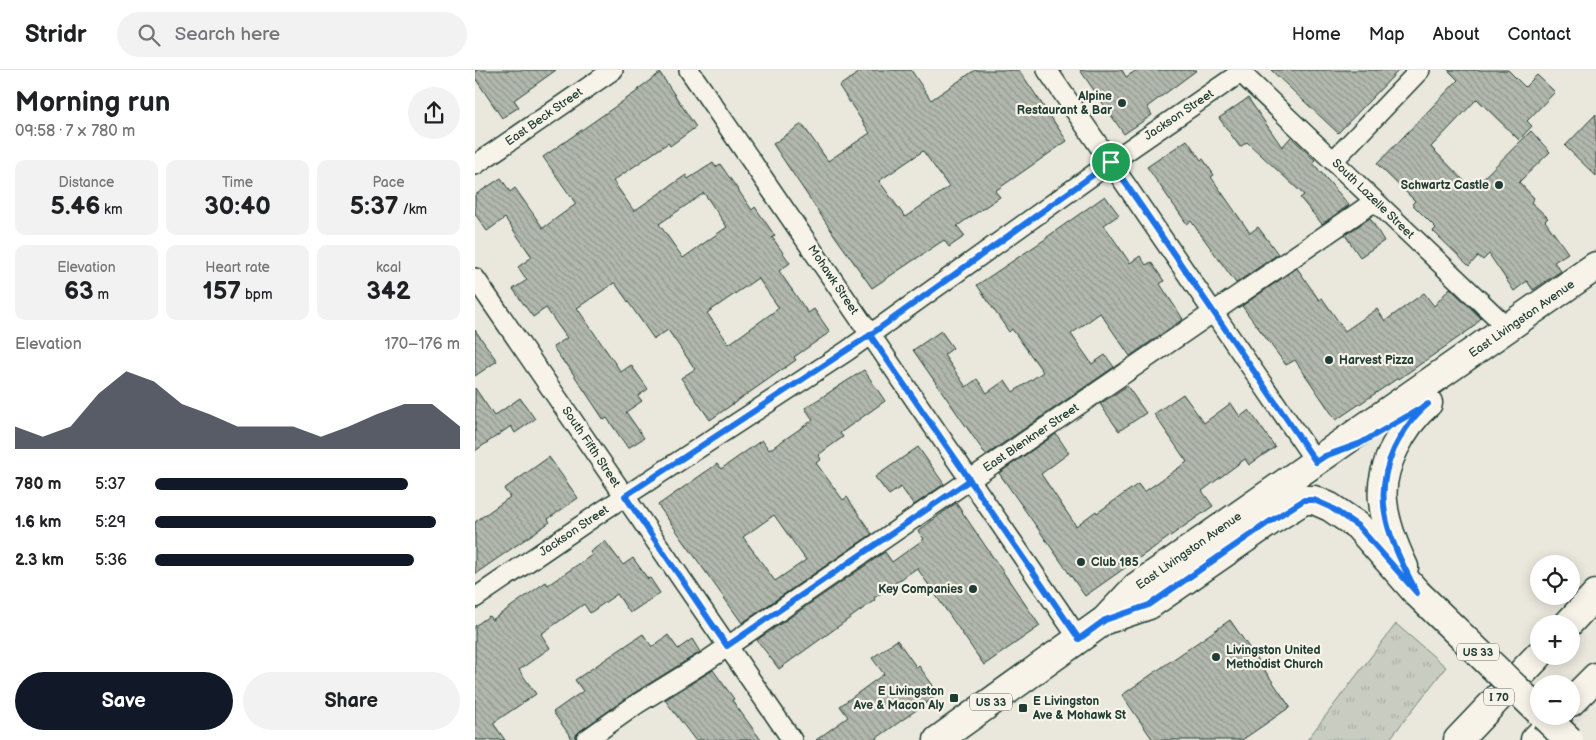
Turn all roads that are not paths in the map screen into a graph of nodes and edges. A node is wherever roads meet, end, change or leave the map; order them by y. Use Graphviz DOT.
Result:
graph roads {
  1 [pos="613,70"];
  2 [pos="689,70"];
  3 [pos="1047,70"];
  4 [pos="1420,70"];
  5 [pos="1239,71"];
  6 [pos="1333,161"];
  7 [pos="1111,162"];
  8 [pos="475,165"];
  9 [pos="1375,201"];
  10 [pos="1596,266"];
  11 [pos="475,278"];
  12 [pos="1596,287"];
  13 [pos="1213,312"];
  14 [pos="1509,329"];
  15 [pos="870,335"];
  16 [pos="1428,404"];
  17 [pos="1321,459"];
  18 [pos="970,480"];
  19 [pos="625,496"];
  20 [pos="1417,593"];
  21 [pos="1596,594"];
  22 [pos="475,598"];
  23 [pos="1576,615"];
  24 [pos="1105,620"];
  25 [pos="1079,639"];
  26 [pos="727,646"];
  27 [pos="1530,664"];
  28 [pos="1596,677"];
  29 [pos="1580,693"];
  30 [pos="1530,702"];
  31 [pos="1549,725"];
  32 [pos="1553,725"];
  33 [pos="586,740"];
  34 [pos="792,740"];
  35 [pos="937,740"];
  36 [pos="1458,740"];
  37 [pos="1535,740"];
  38 [pos="1569,740"];
  1 -- 8 [label="street, East Beck Street"];
  2 -- 15 [label="street, Mohawk Street"];
  3 -- 7 [label="street"];
  4 -- 6 [label="street"];
  5 -- 6 [label="street, South Lazelle Street"];
  5 -- 7 [label="street, Jackson Street"];
  6 -- 9 [label="street, South Lazelle Street"];
  7 -- 13 [label="street"];
  7 -- 15 [label="street, Jackson Street"];
  9 -- 13 [label="street, East Blenkner Street"];
  9 -- 14 [label="street, South Lazelle Street"];
  10 -- 14 [label="main road, East Livingston Avenue"];
  11 -- 19 [label="street, South Fifth Street"];
  12 -- 16 [label="main road, East Livingston Avenue / US 33"];
  13 -- 17 [label="street"];
  13 -- 18 [label="street, East Blenkner Street"];
  14 -- 17 [label="main road, East Livingston Avenue"];
  15 -- 18 [label="street, Mohawk Street"];
  15 -- 19 [label="street, Jackson Street"];
  16 -- 17 [label="main road, East Livingston Avenue / US 33"];
  16 -- 20 [label="main road"];
  17 -- 24 [label="main road, East Livingston Avenue / US 33"];
  18 -- 25 [label="street, Mohawk Street"];
  18 -- 26 [label="street, East Blenkner Street"];
  19 -- 22 [label="street, Jackson Street"];
  19 -- 26 [label="street, South Fifth Street"];
  20 -- 24 [label="main road, US 33"];
  20 -- 30 [label="main road, US 33, bridge"];
  21 -- 23 [label="main road"];
  24 -- 25 [label="main road, East Livingston Avenue / US 33"];
  25 -- 35 [label="main road, East Livingston Avenue / US 33"];
  26 -- 33 [label="street, East Blenkner Street"];
  26 -- 34 [label="street, South Fifth Street"];
  27 -- 36 [label="main road, I 70"];
  28 -- 29 [label="main road"];
  31 -- 37 [label="main road"];
  32 -- 38 [label="main road, bridge"];
}
